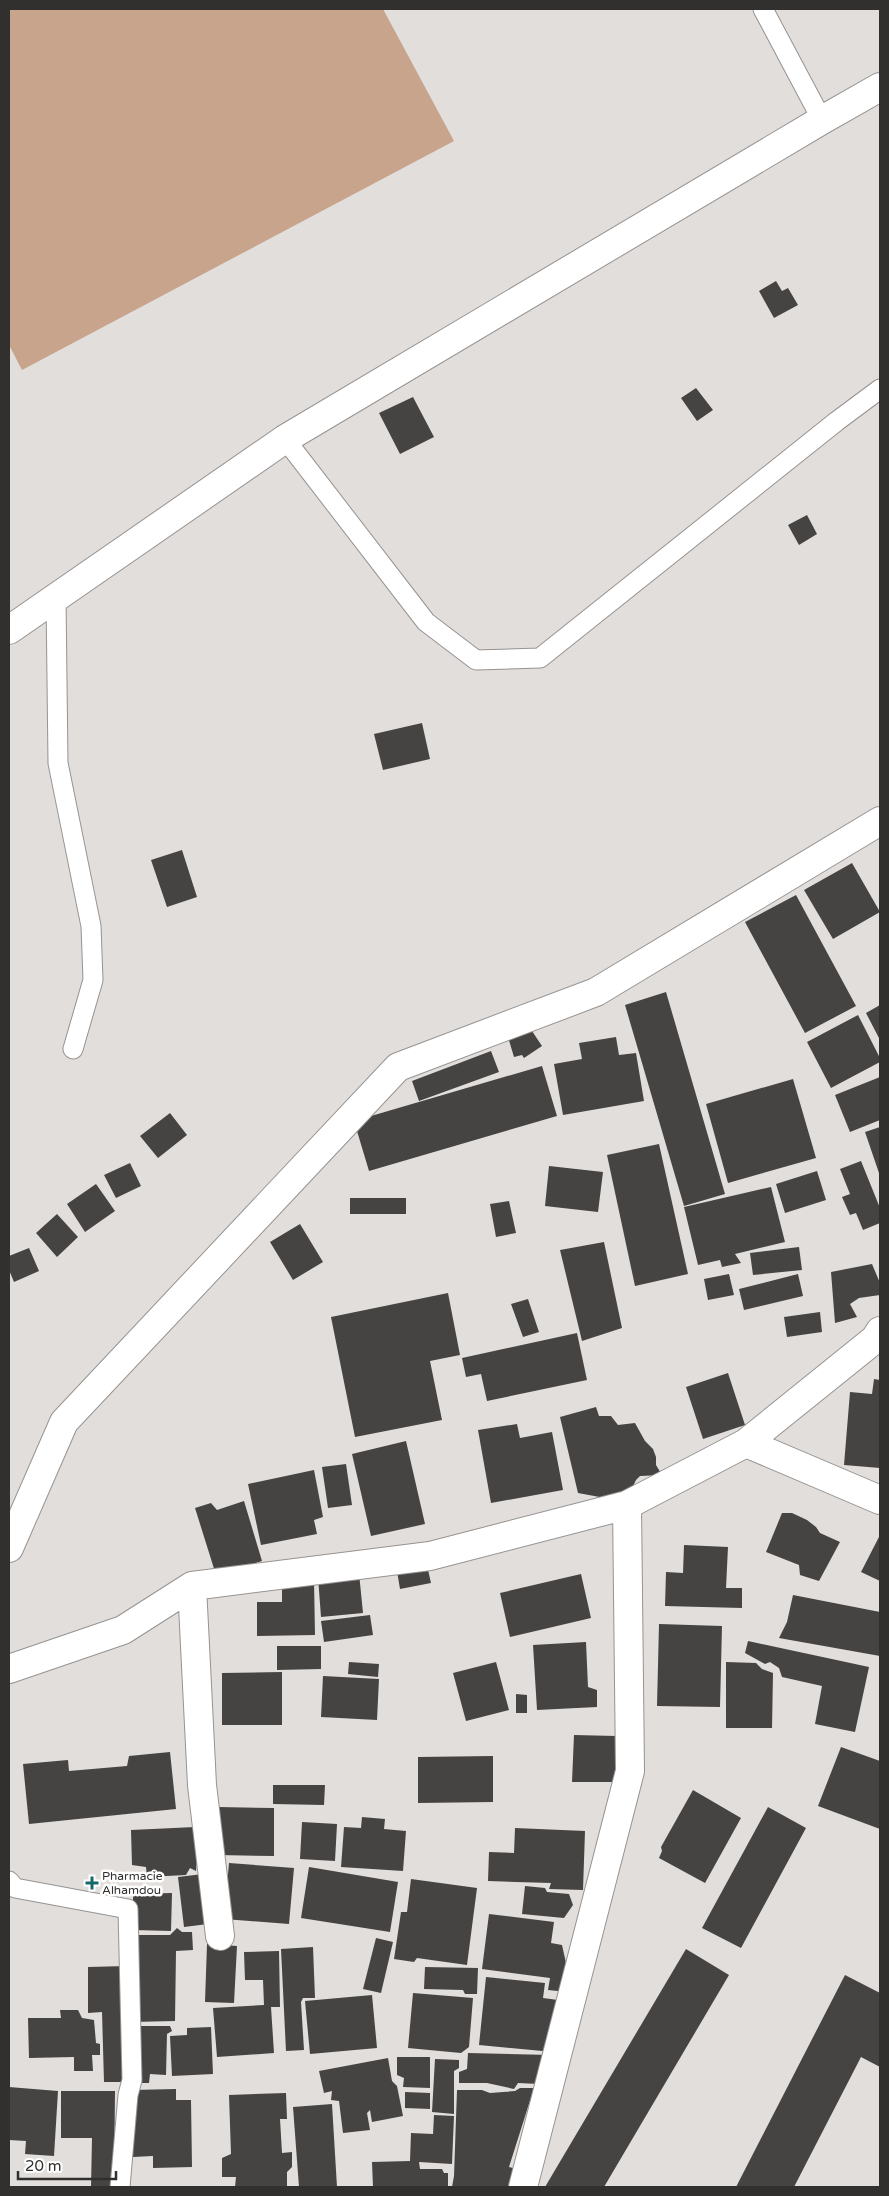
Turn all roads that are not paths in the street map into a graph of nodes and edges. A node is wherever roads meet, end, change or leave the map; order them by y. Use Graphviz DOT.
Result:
graph roads {
  1 [pos="763,9"];
  2 [pos="880,87"];
  3 [pos="822,120"];
  4 [pos="880,389"];
  5 [pos="286,439"];
  6 [pos="56,598"];
  7 [pos="9,630"];
  8 [pos="880,821"];
  9 [pos="73,1049"];
  10 [pos="880,1331"];
  11 [pos="746,1443"];
  12 [pos="880,1500"];
  13 [pos="627,1506"];
  14 [pos="9,1548"];
  15 [pos="192,1586"];
  16 [pos="9,1669"];
  17 [pos="9,1881"];
  18 [pos="220,1936"];
  19 [pos="120,2187"];
  20 [pos="523,2187"];
  1 -- 3 [label="lane"];
  2 -- 3 [label="street"];
  3 -- 5 [label="street"];
  4 -- 5 [label="lane"];
  5 -- 6 [label="street"];
  6 -- 7 [label="street"];
  6 -- 9 [label="lane"];
  8 -- 14 [label="street"];
  10 -- 11 [label="street"];
  11 -- 12 [label="street"];
  11 -- 13 [label="street"];
  13 -- 15 [label="street"];
  13 -- 20 [label="street"];
  15 -- 16 [label="street"];
  15 -- 18 [label="street"];
  17 -- 19 [label="lane"];
}
